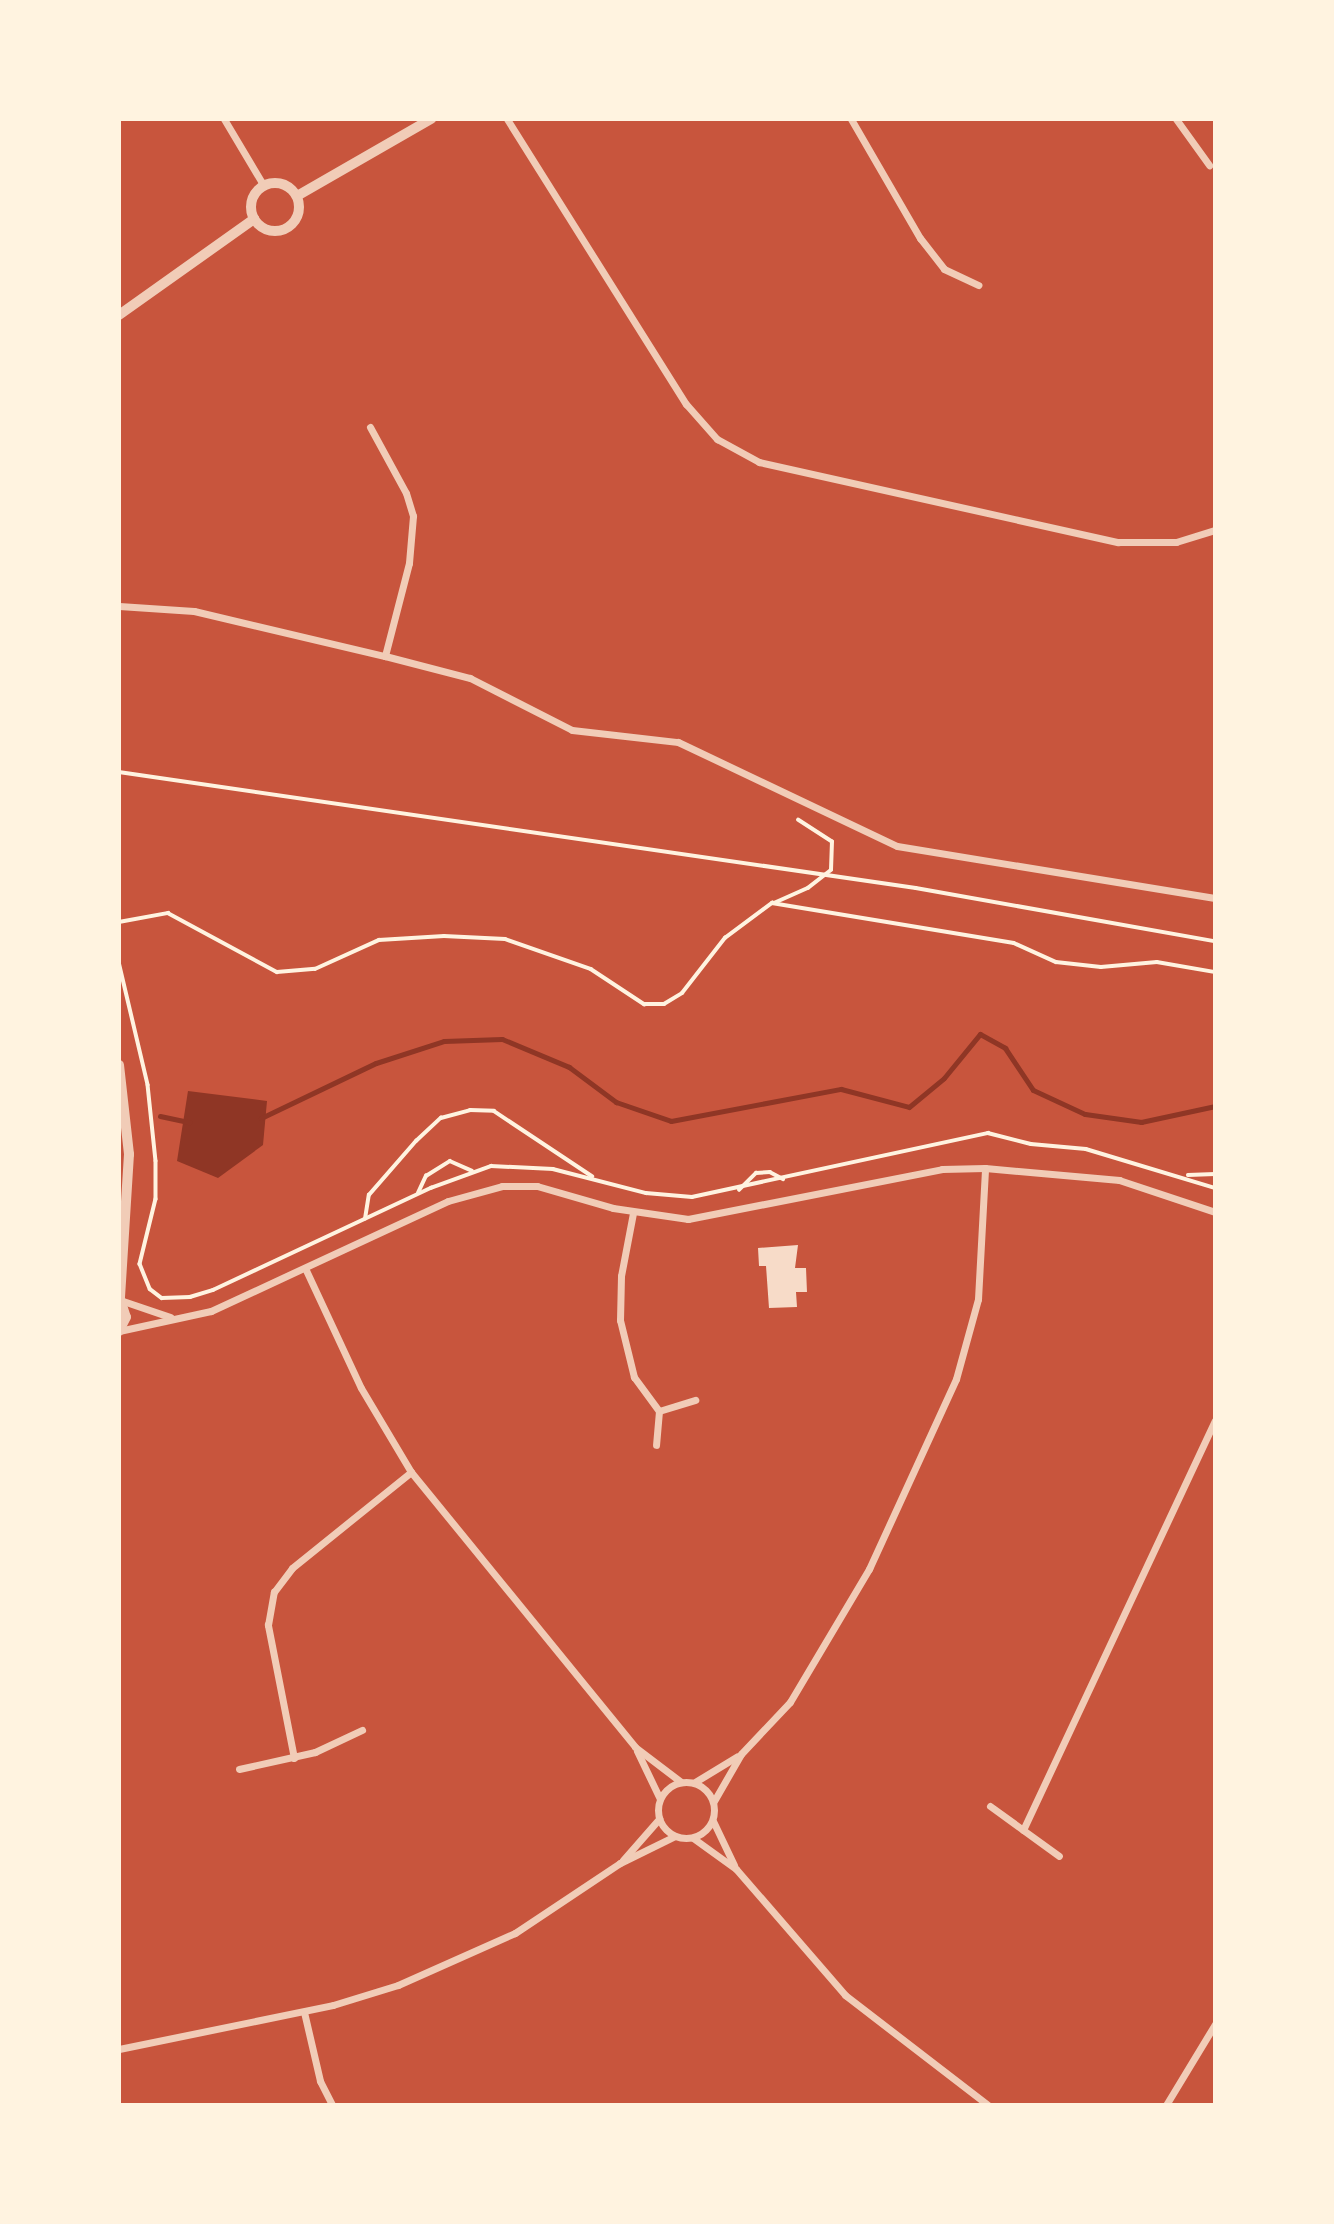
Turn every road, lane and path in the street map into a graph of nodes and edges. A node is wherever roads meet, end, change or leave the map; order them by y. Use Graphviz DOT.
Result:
graph roads {
  1 [pos="224,119"];
  2 [pos="431,119"];
  3 [pos="506,119"];
  4 [pos="851,119"];
  5 [pos="1176,119"];
  6 [pos="1209,165"];
  7 [pos="264,186"];
  8 [pos="297,196"];
  9 [pos="254,219"];
  10 [pos="978,285"];
  11 [pos="119,316"];
  12 [pos="370,427"];
  13 [pos="1215,530"];
  14 [pos="119,606"];
  15 [pos="384,656"];
  16 [pos="119,772"];
  17 [pos="798,820"];
  18 [pos="825,874"];
  19 [pos="1215,898"];
  20 [pos="772,904"];
  21 [pos="119,922"];
  22 [pos="1215,941"];
  23 [pos="1215,972"];
  24 [pos="119,1065"];
  25 [pos="985,1168"];
  26 [pos="472,1171"];
  27 [pos="1215,1174"];
  28 [pos="1185,1176"];
  29 [pos="595,1178"];
  30 [pos="785,1180"];
  31 [pos="739,1190"];
  32 [pos="418,1194"];
  33 [pos="1215,1212"];
  34 [pos="633,1213"];
  35 [pos="365,1219"];
  36 [pos="121,1220"];
  37 [pos="305,1268"];
  38 [pos="121,1298"];
  39 [pos="170,1318"];
  40 [pos="119,1331"];
  41 [pos="695,1400"];
  42 [pos="659,1411"];
  43 [pos="1215,1421"];
  44 [pos="656,1445"];
  45 [pos="411,1472"];
  46 [pos="362,1730"];
  47 [pos="635,1747"];
  48 [pos="741,1754"];
  49 [pos="294,1758"];
  50 [pos="239,1769"];
  51 [pos="681,1782"];
  52 [pos="695,1782"];
  53 [pos="660,1799"];
  54 [pos="714,1801"];
  55 [pos="990,1806"];
  56 [pos="659,1819"];
  57 [pos="713,1821"];
  58 [pos="1023,1830"];
  59 [pos="675,1836"];
  60 [pos="693,1838"];
  61 [pos="1059,1856"];
  62 [pos="620,1863"];
  63 [pos="736,1869"];
  64 [pos="304,2012"];
  65 [pos="1215,2024"];
  66 [pos="119,2049"];
  67 [pos="332,2105"];
  68 [pos="988,2105"];
  69 [pos="1166,2105"];
  1 -- 7 [label="street"];
  2 -- 8 [label="street"];
  3 -- 13 [label="street"];
  4 -- 10 [label="street"];
  5 -- 6 [label="street"];
  7 -- 8 [label="street"];
  7 -- 9 [label="street"];
  8 -- 9 [label="street"];
  9 -- 11 [label="street"];
  12 -- 15 [label="street"];
  14 -- 15 [label="street"];
  15 -- 19 [label="street"];
  16 -- 18 [label="path"];
  17 -- 18 [label="path"];
  18 -- 20 [label="path"];
  18 -- 22 [label="path"];
  20 -- 21 [label="path"];
  20 -- 23 [label="path"];
  24 -- 36 [label="street"];
  25 -- 33 [label="street"];
  25 -- 34 [label="street"];
  25 -- 48 [label="street"];
  26 -- 32 [label="path"];
  27 -- 28 [label="path"];
  29 -- 35 [label="path"];
  30 -- 31 [label="path"];
  34 -- 37 [label="street"];
  34 -- 42 [label="street"];
  36 -- 38 [label="street"];
  37 -- 39 [label="street"];
  37 -- 45 [label="street"];
  38 -- 39 [label="street"];
  38 -- 40 [label="street"];
  39 -- 40 [label="street"];
  41 -- 42 [label="street"];
  42 -- 44 [label="street"];
  43 -- 58 [label="street"];
  45 -- 47 [label="street"];
  45 -- 49 [label="street"];
  46 -- 49 [label="street"];
  47 -- 51 [label="street"];
  47 -- 53 [label="street"];
  48 -- 52 [label="street"];
  48 -- 54 [label="street"];
  49 -- 50 [label="street"];
  51 -- 52 [label="street"];
  51 -- 53 [label="street"];
  52 -- 54 [label="street"];
  53 -- 56 [label="street"];
  54 -- 57 [label="street"];
  55 -- 58 [label="street"];
  56 -- 59 [label="street"];
  56 -- 62 [label="street"];
  57 -- 60 [label="street"];
  57 -- 63 [label="street"];
  58 -- 61 [label="street"];
  59 -- 60 [label="street"];
  59 -- 62 [label="street"];
  60 -- 63 [label="street"];
  62 -- 64 [label="street"];
  63 -- 68 [label="street"];
  64 -- 66 [label="street"];
  64 -- 67 [label="street"];
  65 -- 69 [label="street"];
}
